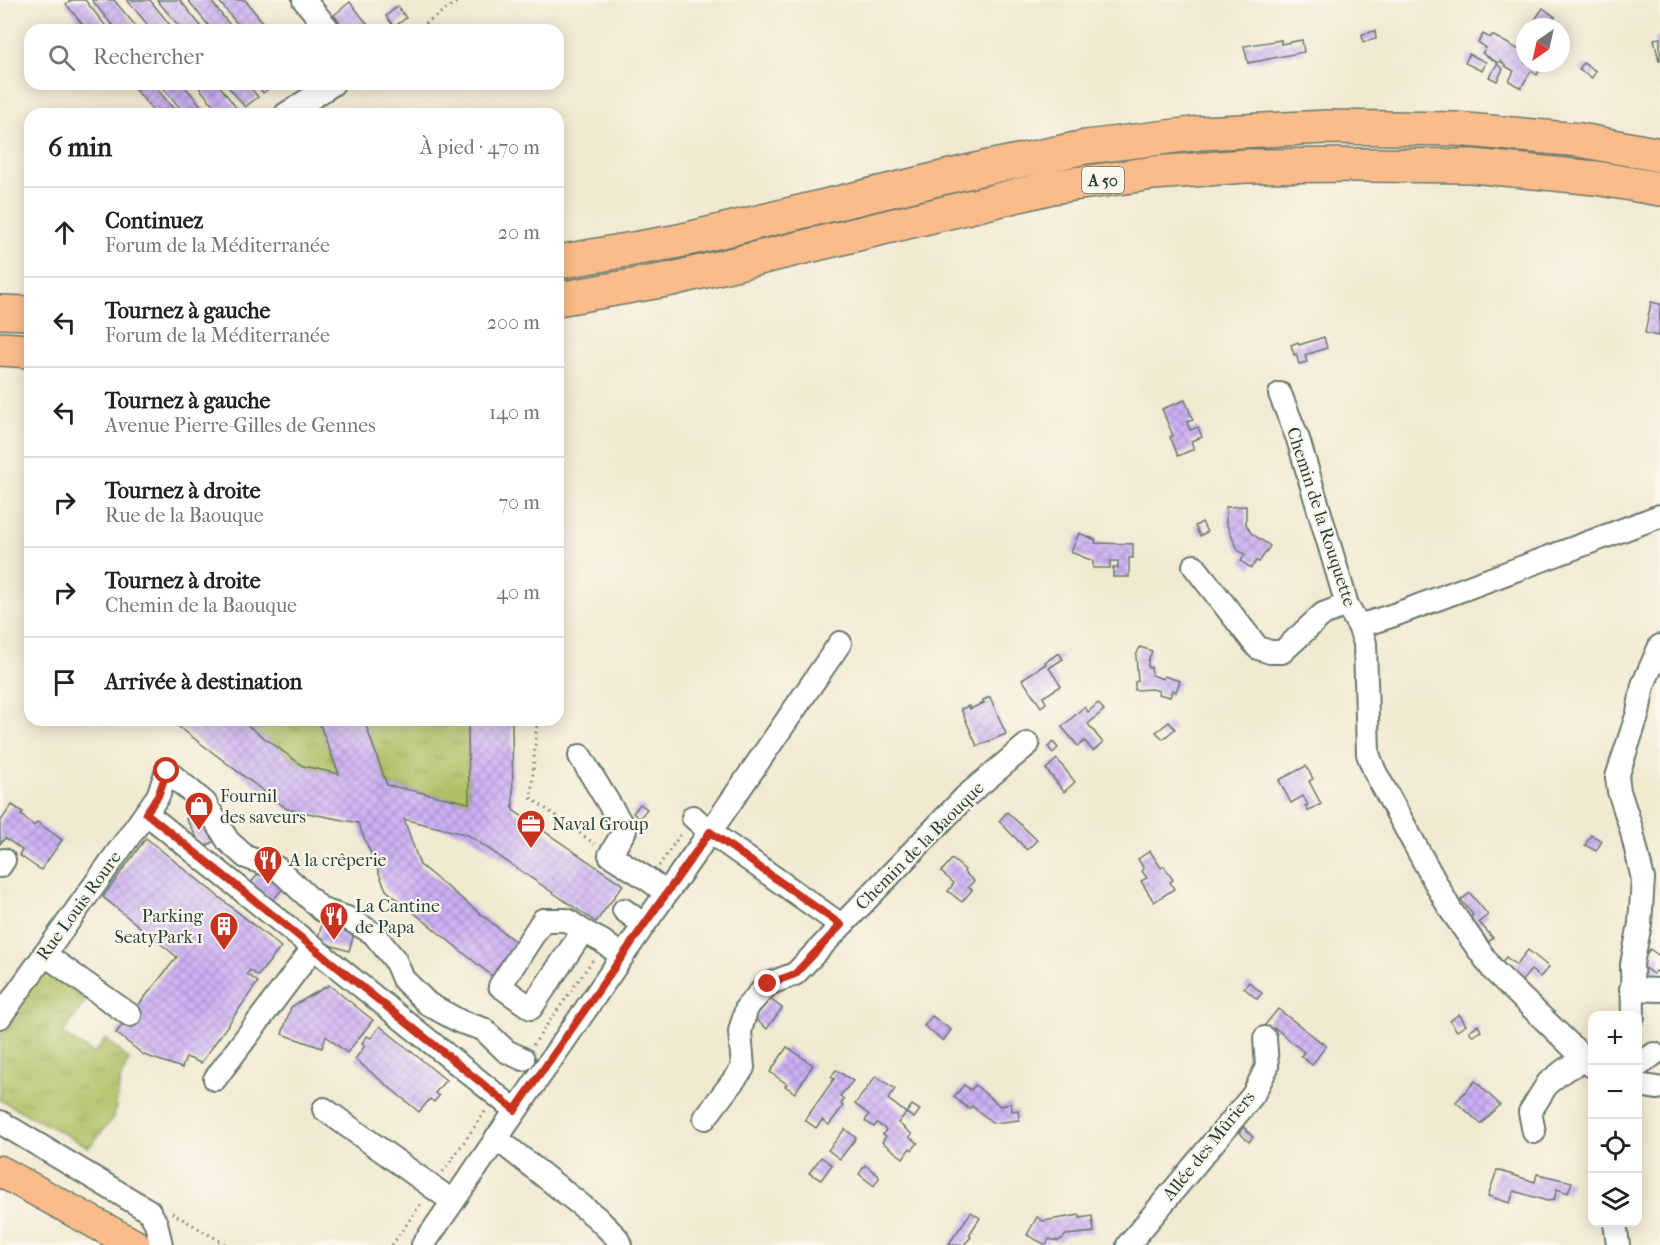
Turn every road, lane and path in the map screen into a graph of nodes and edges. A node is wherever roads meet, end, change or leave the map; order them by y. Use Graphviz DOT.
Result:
graph roads {
  1 [pos="304,0"];
  2 [pos="460,0"];
  3 [pos="324,24"];
  4 [pos="424,24"];
  5 [pos="324,90"];
  6 [pos="295,108"];
  7 [pos="1660,155"];
  8 [pos="1660,189"];
  9 [pos="564,261"];
  10 [pos="564,298"];
  11 [pos="0,312"];
  12 [pos="24,313"];
  13 [pos="0,349"];
  14 [pos="24,351"];
  15 [pos="1280,394"];
  16 [pos="1660,516"];
  17 [pos="1194,566"];
  18 [pos="1347,605"];
  19 [pos="1359,626"];
  20 [pos="840,644"];
  21 [pos="1660,646"];
  22 [pos="537,726"];
  23 [pos="1028,744"];
  24 [pos="580,756"];
  25 [pos="152,804"];
  26 [pos="693,817"];
  27 [pos="710,832"];
  28 [pos="596,844"];
  29 [pos="666,893"];
  30 [pos="624,910"];
  31 [pos="644,925"];
  32 [pos="841,925"];
  33 [pos="583,932"];
  34 [pos="314,948"];
  35 [pos="44,954"];
  36 [pos="622,956"];
  37 [pos="1631,988"];
  38 [pos="1660,990"];
  39 [pos="1633,1011"];
  40 [pos="0,1015"];
  41 [pos="130,1015"];
  42 [pos="1265,1038"];
  43 [pos="523,1059"];
  44 [pos="1588,1061"];
  45 [pos="1588,1064"];
  46 [pos="215,1079"];
  47 [pos="324,1109"];
  48 [pos="515,1110"];
  49 [pos="705,1118"];
  50 [pos="0,1122"];
  51 [pos="1534,1132"];
  52 [pos="496,1138"];
  53 [pos="0,1171"];
  54 [pos="452,1201"];
  55 [pos="1616,1227"];
  56 [pos="98,1237"];
  57 [pos="135,1245"];
  58 [pos="161,1245"];
  59 [pos="423,1245"];
  60 [pos="620,1245"];
  61 [pos="1128,1245"];
  62 [pos="1618,1245"];
  1 -- 3 [label="street"];
  2 -- 4 [label="path"];
  5 -- 6 [label="street"];
  7 -- 9 [label="highway, A 50"];
  8 -- 10 [label="highway, A 50"];
  11 -- 12 [label="highway"];
  13 -- 14 [label="highway"];
  15 -- 18 [label="street, Chemin de la Rouquette"];
  16 -- 19 [label="street"];
  17 -- 18 [label="street"];
  18 -- 19 [label="street, Chemin de la Rouquette"];
  19 -- 44 [label="street, Chemin de la Rouquette"];
  20 -- 27 [label="street"];
  21 -- 37 [label="street"];
  22 -- 28 [label="path"];
  23 -- 32 [label="street, Chemin de la Baouque"];
  24 -- 29 [label="street"];
  25 -- 34 [label="street"];
  25 -- 35 [label="street, Rue Louis Roure"];
  25 -- 43 [label="street, Rue Louis Roure"];
  26 -- 27 [label="street"];
  27 -- 29 [label="street"];
  27 -- 32 [label="street"];
  29 -- 31 [label="street"];
  30 -- 31 [label="street"];
  31 -- 36 [label="street"];
  32 -- 49 [label="street, Chemin de la Baouque"];
  33 -- 36 [label="street"];
  34 -- 46 [label="street"];
  34 -- 48 [label="street"];
  35 -- 40 [label="street, Rue Louis Roure"];
  35 -- 41 [label="street"];
  36 -- 48 [label="street"];
  37 -- 38 [label="street"];
  37 -- 39 [label="street"];
  42 -- 61 [label="street, Allée des Mûriers"];
  45 -- 51 [label="street"];
  47 -- 54 [label="street"];
  48 -- 52 [label="street"];
  50 -- 58 [label="street"];
  52 -- 54 [label="street"];
  52 -- 60 [label="street"];
  53 -- 56 [label="main road"];
  54 -- 59 [label="street"];
  55 -- 62 [label="street"];
  56 -- 57 [label="main road"];
}
